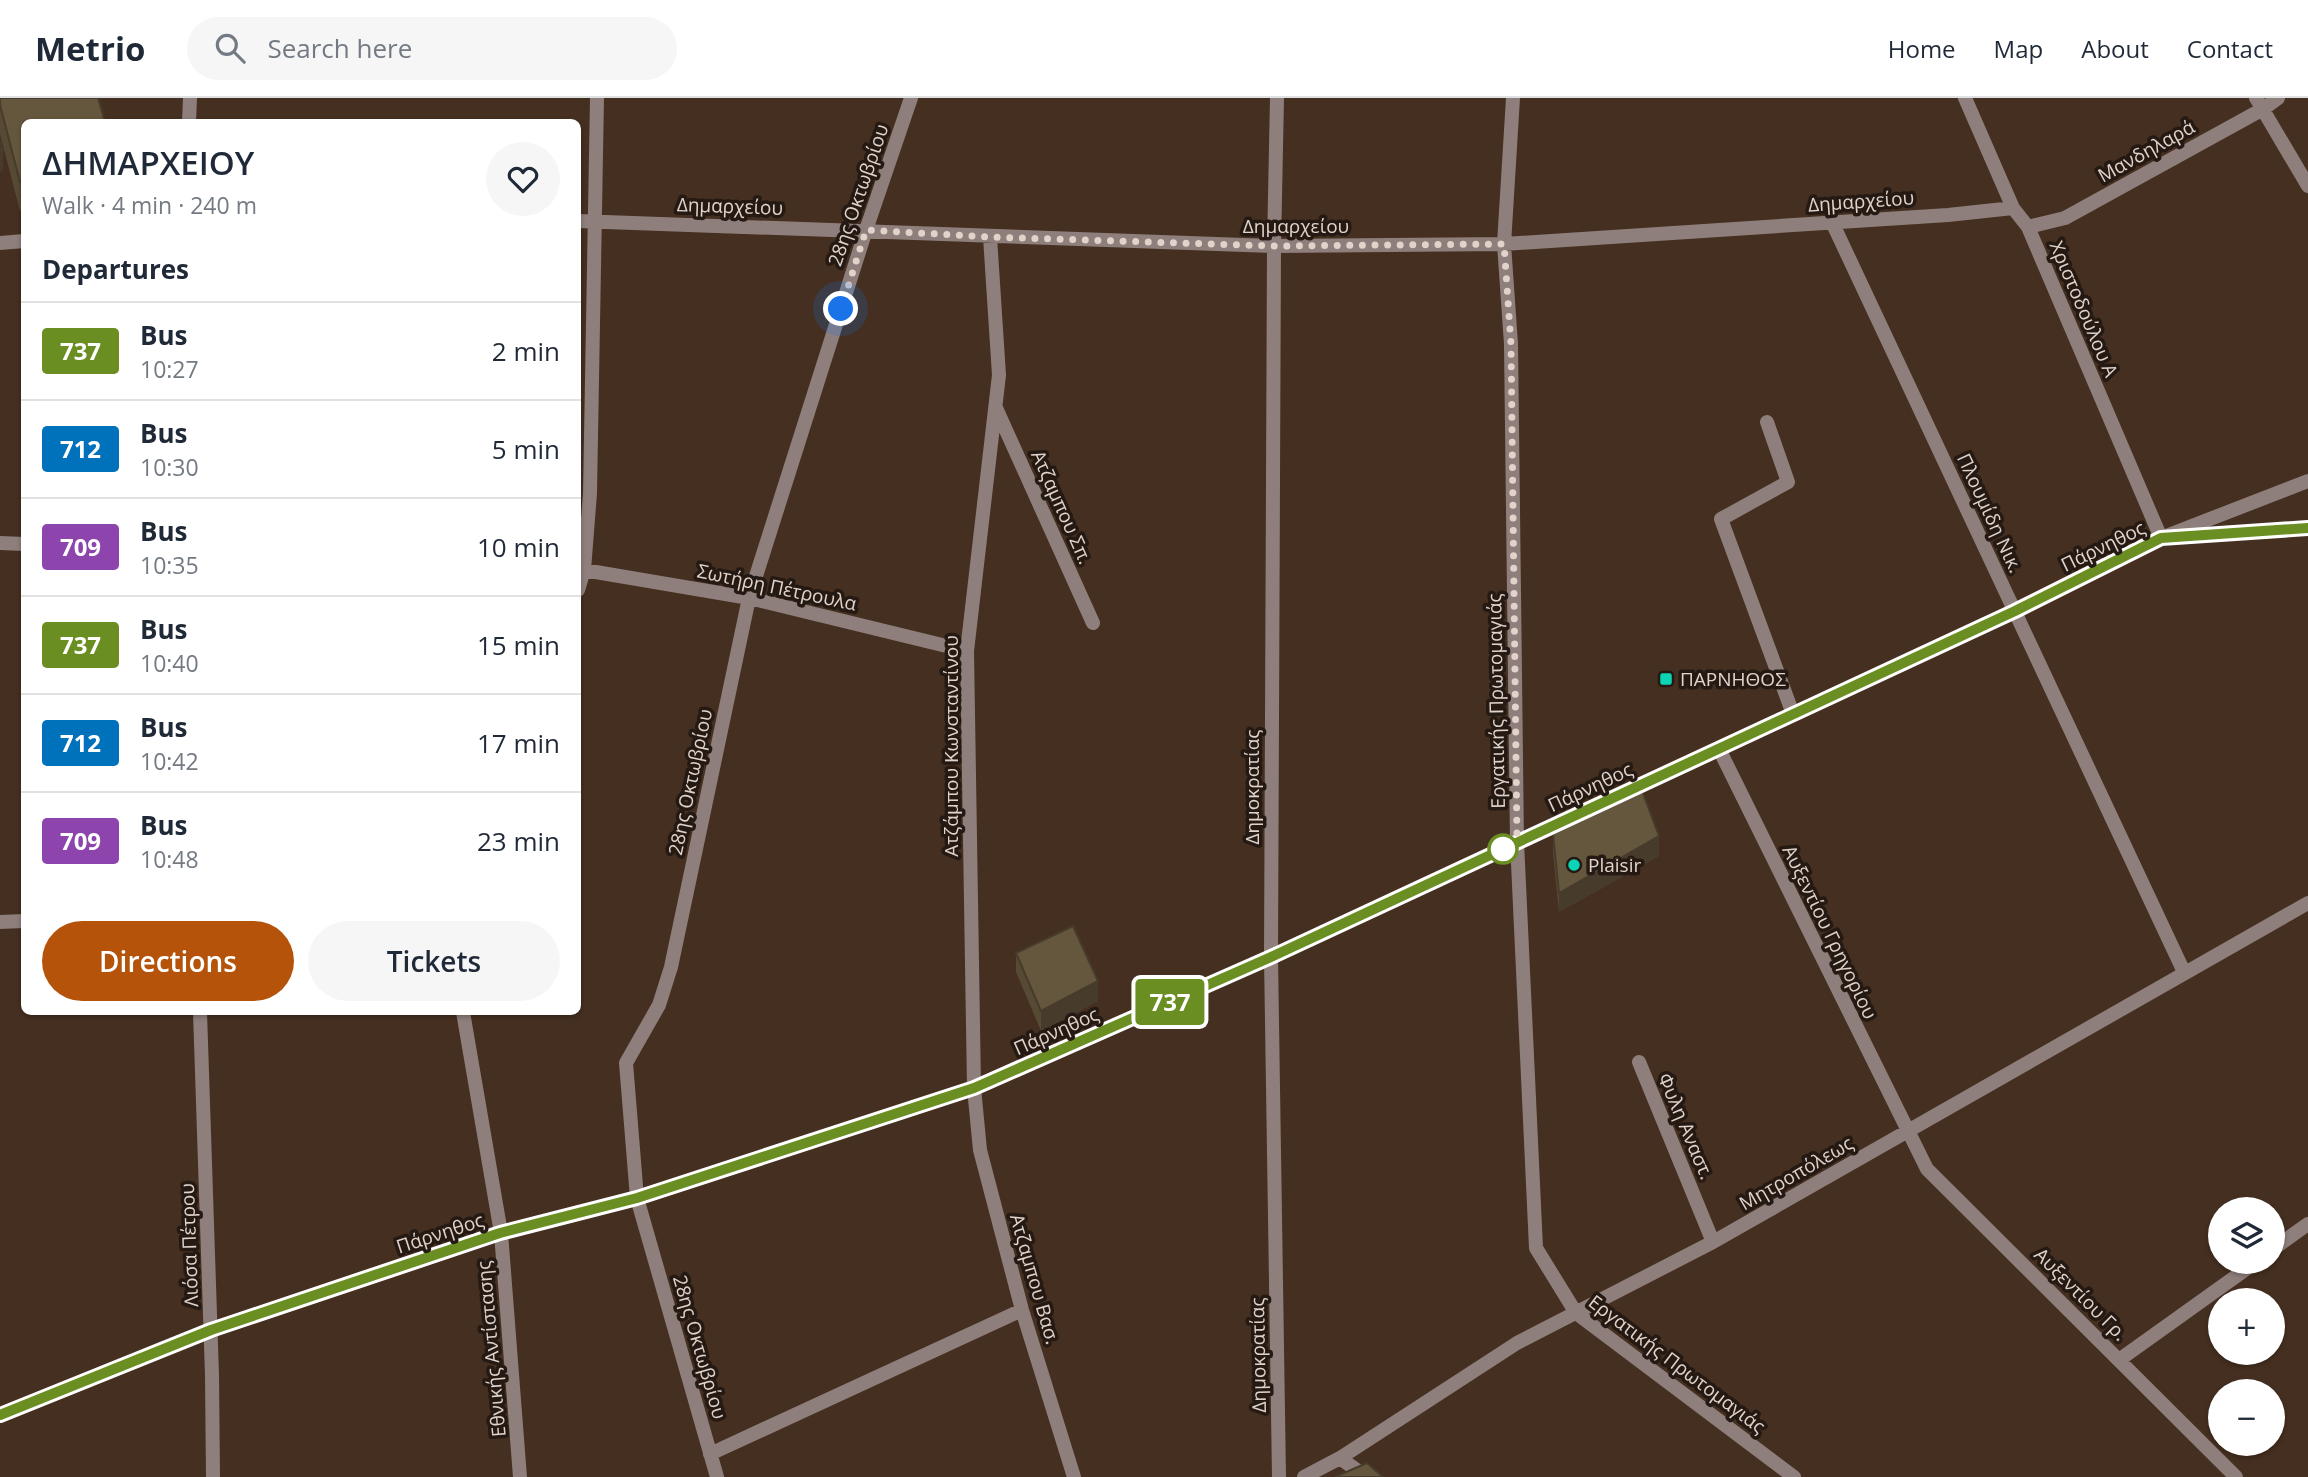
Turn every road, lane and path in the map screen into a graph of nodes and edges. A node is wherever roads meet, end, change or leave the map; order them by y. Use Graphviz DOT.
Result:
graph roads {
  1 [pos="190,98"];
  2 [pos="597,98"];
  3 [pos="911,98"];
  4 [pos="1277,98"];
  5 [pos="1513,98"];
  6 [pos="1965,98"];
  7 [pos="2278,98"];
  8 [pos="2260,103"];
  9 [pos="189,119"];
  10 [pos="2308,186"];
  11 [pos="2013,208"];
  12 [pos="594,220"];
  13 [pos="581,221"];
  14 [pos="1832,222"];
  15 [pos="2028,227"];
  16 [pos="866,230"];
  17 [pos="990,237"];
  18 [pos="21,241"];
  19 [pos="0,243"];
  20 [pos="1504,244"];
  21 [pos="1274,246"];
  22 [pos="995,407"];
  23 [pos="1767,422"];
  24 [pos="2308,481"];
  25 [pos="2308,528"];
  26 [pos="2161,538"];
  27 [pos="0,543"];
  28 [pos="21,544"];
  29 [pos="581,570"];
  30 [pos="749,598"];
  31 [pos="2015,611"];
  32 [pos="1093,623"];
  33 [pos="967,651"];
  34 [pos="1793,714"];
  35 [pos="1719,748"];
  36 [pos="1517,842"];
  37 [pos="2308,903"];
  38 [pos="21,921"];
  39 [pos="0,922"];
  40 [pos="1271,957"];
  41 [pos="2184,972"];
  42 [pos="200,1015"];
  43 [pos="464,1015"];
  44 [pos="1639,1062"];
  45 [pos="974,1088"];
  46 [pos="1908,1132"];
  47 [pos="637,1198"];
  48 [pos="2308,1224"];
  49 [pos="500,1233"];
  50 [pos="2285,1240"];
  51 [pos="1713,1242"];
  52 [pos="2239,1274"];
  53 [pos="1022,1310"];
  54 [pos="1576,1313"];
  55 [pos="211,1330"];
  56 [pos="2119,1360"];
  57 [pos="0,1415"];
  58 [pos="710,1454"];
  59 [pos="1340,1458"];
  60 [pos="213,1477"];
  61 [pos="520,1477"];
  62 [pos="717,1477"];
  63 [pos="1074,1477"];
  64 [pos="1279,1477"];
  65 [pos="1304,1477"];
  66 [pos="1366,1477"];
  67 [pos="1794,1477"];
  68 [pos="2236,1477"];
  1 -- 9 [label="street"];
  2 -- 12 [label="street"];
  3 -- 16 [label="street, 28ης Οκτωβρίου"];
  4 -- 21 [label="street, Δημοκρατίας"];
  5 -- 20 [label="street, Εργατικής Πρωτομαγιάς"];
  6 -- 11 [label="street, Χριστοδούλου Α"];
  7 -- 8 [label="street, Μανδηλαρά"];
  8 -- 10 [label="street"];
  8 -- 15 [label="street, Μανδηλαρά"];
  11 -- 14 [label="street, Δημαρχείου"];
  11 -- 15 [label="street, Χριστοδούλου Α"];
  12 -- 13 [label="street, Δημαρχείου"];
  12 -- 16 [label="street, Δημαρχείου"];
  12 -- 29 [label="street"];
  14 -- 20 [label="street, Δημαρχείου"];
  14 -- 31 [label="street, Πλουμίδη Νικ."];
  15 -- 26 [label="street, Χριστοδούλου Α"];
  16 -- 17 [label="street, Δημαρχείου"];
  16 -- 30 [label="street, 28ης Οκτωβρίου"];
  17 -- 21 [label="street, Δημαρχείου"];
  17 -- 22 [label="street, Ατζάμπου Κωνσταντίνου"];
  18 -- 19 [label="street"];
  20 -- 21 [label="street, Δημαρχείου"];
  20 -- 36 [label="street, Εργατικής Πρωτομαγιάς"];
  21 -- 40 [label="street, Δημοκρατίας"];
  22 -- 32 [label="street, Ατζαμπου Σπ."];
  22 -- 33 [label="street, Ατζάμπου Κωνσταντίνου"];
  23 -- 34 [label="street"];
  24 -- 26 [label="street, Πάρνηθος"];
  25 -- 26 [label="street"];
  26 -- 31 [label="street, Πάρνηθος"];
  27 -- 28 [label="street"];
  29 -- 30 [label="street, Σωτήρη Πέτρουλα"];
  30 -- 33 [label="street, Σωτήρη Πέτρουλα"];
  30 -- 47 [label="street, 28ης Οκτωβρίου"];
  31 -- 34 [label="street, Πάρνηθος"];
  31 -- 41 [label="street, Πλουμίδη Νικ."];
  33 -- 45 [label="street, Ατζάμπου Κωνσταντίνου"];
  34 -- 35 [label="street, Πάρνηθος"];
  35 -- 36 [label="street, Πάρνηθος"];
  35 -- 46 [label="street, Αυξεντίου Γρηγορίου"];
  36 -- 40 [label="street, Πάρνηθος"];
  36 -- 54 [label="street, Εργατικής Πρωτομαγιάς"];
  37 -- 41 [label="street, Μητροπόλεως"];
  38 -- 39 [label="street"];
  40 -- 45 [label="street, Πάρνηθος"];
  40 -- 64 [label="street, Δημοκρατίας"];
  41 -- 46 [label="street, Μητροπόλεως"];
  42 -- 55 [label="street, Λιόσα Πέτρου"];
  43 -- 49 [label="street, Εθνικής Αντίστασης"];
  44 -- 51 [label="street, Φυλη Αναστ."];
  45 -- 47 [label="street, Πάρνηθος"];
  45 -- 53 [label="street, Ατζαμπου Βασ."];
  46 -- 51 [label="street, Μητροπόλεως"];
  46 -- 56 [label="street, Αυξεντίου Γρ."];
  47 -- 49 [label="street, Πάρνηθος"];
  47 -- 58 [label="street, 28ης Οκτωβρίου"];
  48 -- 50 [label="street"];
  49 -- 55 [label="street, Πάρνηθος"];
  49 -- 61 [label="street, Εθνικής Αντίστασης"];
  51 -- 54 [label="street, Μητροπόλεως"];
  52 -- 56 [label="street"];
  53 -- 58 [label="street"];
  53 -- 63 [label="street, Ατζαμπου Βασ."];
  54 -- 59 [label="street, Μητροπόλεως"];
  54 -- 67 [label="street, Εργατικής Πρωτομαγιάς"];
  55 -- 57 [label="street, Πάρνηθος"];
  55 -- 60 [label="street, Λιόσα Πέτρου"];
  56 -- 68 [label="street, Αυξεντίου Γρ."];
  58 -- 62 [label="street, 28ης Οκτωβρίου"];
  59 -- 65 [label="street, Μητροπόλεως"];
  59 -- 66 [label="street"];
}
